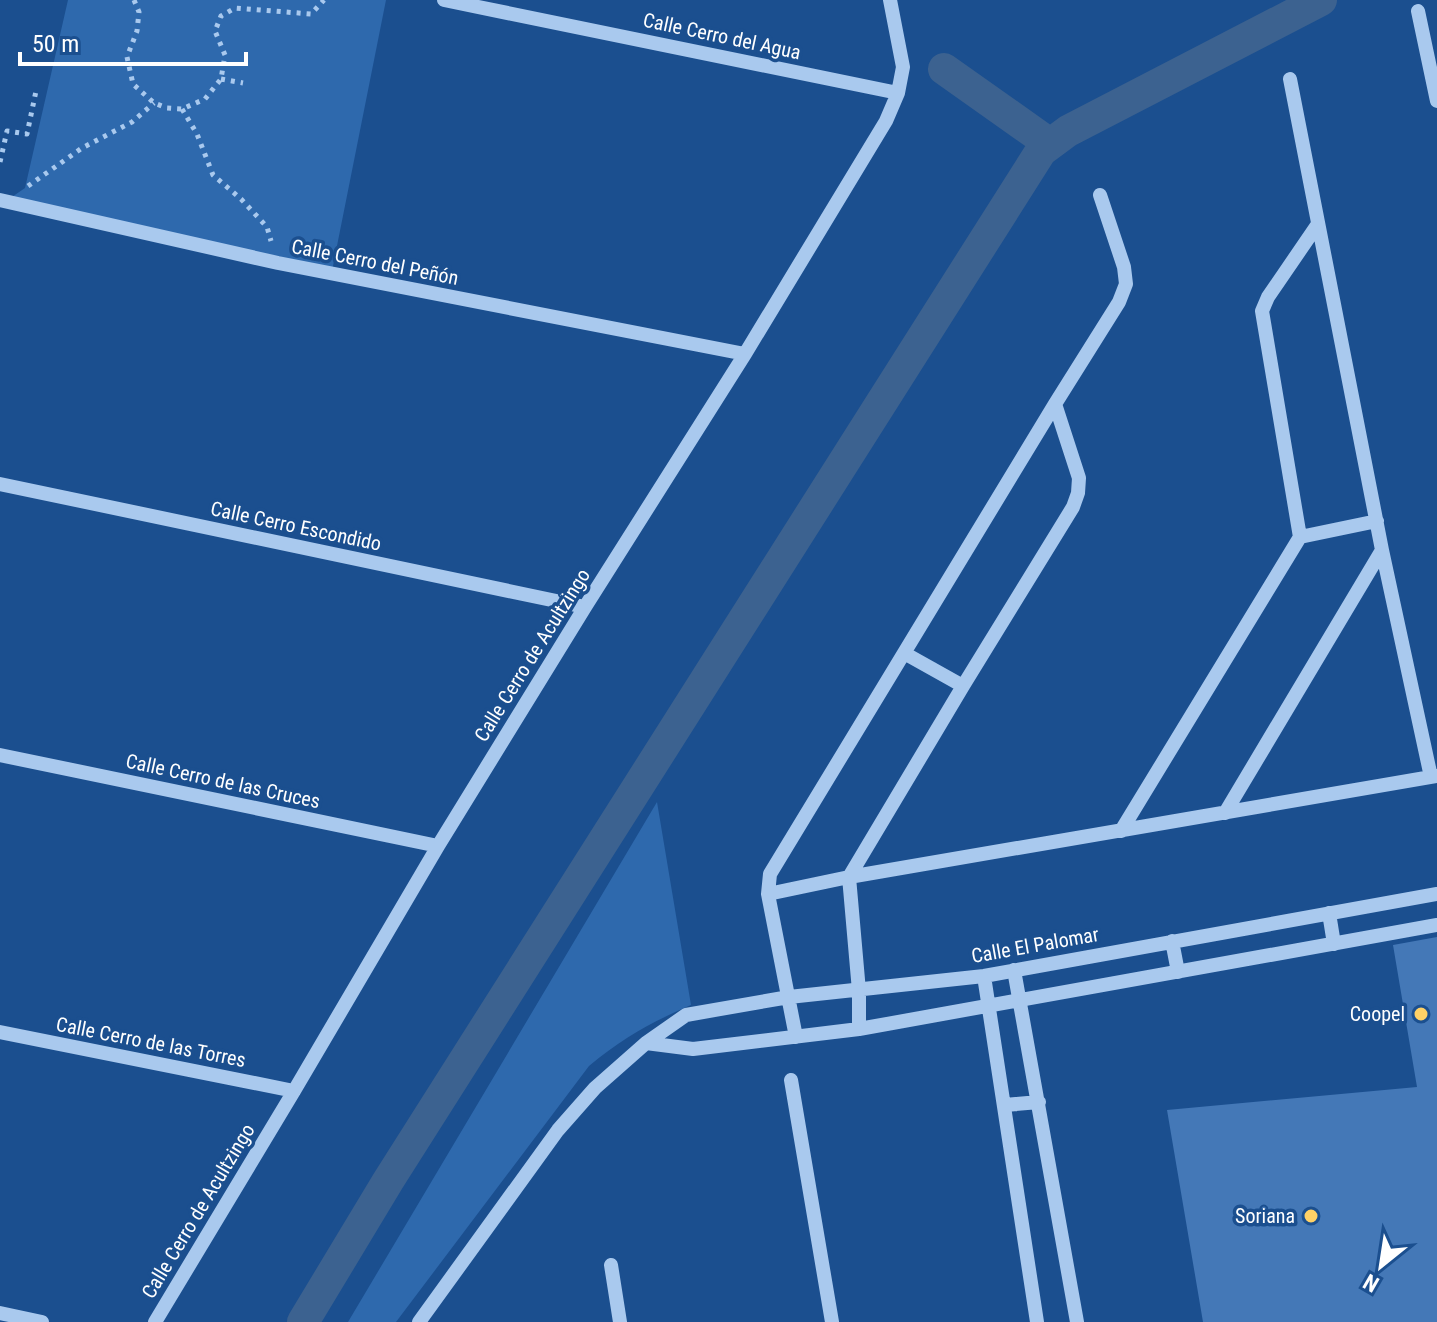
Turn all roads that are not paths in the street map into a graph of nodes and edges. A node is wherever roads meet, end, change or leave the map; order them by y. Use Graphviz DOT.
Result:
graph roads {
  1 [pos="444,0"];
  2 [pos="890,0"];
  3 [pos="1418,11"];
  4 [pos="1290,79"];
  5 [pos="898,93"];
  6 [pos="1437,101"];
  7 [pos="1100,195"];
  8 [pos="3,201"];
  9 [pos="1318,224"];
  10 [pos="745,354"];
  11 [pos="1055,404"];
  12 [pos="0,484"];
  13 [pos="1377,521"];
  14 [pos="1300,537"];
  15 [pos="1382,550"];
  16 [pos="585,607"];
  17 [pos="904,653"];
  18 [pos="963,686"];
  19 [pos="0,755"];
  20 [pos="1434,777"];
  21 [pos="1225,813"];
  22 [pos="1121,831"];
  23 [pos="438,846"];
  24 [pos="849,877"];
  25 [pos="768,894"];
  26 [pos="1437,894"];
  27 [pos="1329,913"];
  28 [pos="1437,925"];
  29 [pos="1172,941"];
  30 [pos="1334,944"];
  31 [pos="1014,970"];
  32 [pos="1178,972"];
  33 [pos="984,976"];
  34 [pos="859,991"];
  35 [pos="789,997"];
  36 [pos="1020,1001"];
  37 [pos="989,1006"];
  38 [pos="859,1029"];
  39 [pos="0,1032"];
  40 [pos="796,1037"];
  41 [pos="646,1043"];
  42 [pos="791,1080"];
  43 [pos="294,1091"];
  44 [pos="1039,1102"];
  45 [pos="1005,1105"];
  46 [pos="611,1265"];
  47 [pos="0,1313"];
  48 [pos="42,1322"];
  49 [pos="155,1322"];
  50 [pos="419,1322"];
  51 [pos="620,1322"];
  52 [pos="832,1322"];
  53 [pos="1037,1322"];
  54 [pos="1077,1322"];
  1 -- 5 [label="street, Calle Cerro del Agua"];
  2 -- 5 [label="street, Calle Cerro de Acultzingo"];
  3 -- 6 [label="street"];
  4 -- 9 [label="street"];
  5 -- 10 [label="street, Calle Cerro de Acultzingo"];
  7 -- 11 [label="street"];
  8 -- 10 [label="street, Calle Cerro del Peñón"];
  9 -- 13 [label="street"];
  9 -- 14 [label="street"];
  10 -- 16 [label="street, Calle Cerro de Acultzingo"];
  11 -- 17 [label="street"];
  11 -- 18 [label="street"];
  12 -- 16 [label="street, Calle Cerro Escondido"];
  13 -- 14 [label="street"];
  13 -- 15 [label="street"];
  14 -- 22 [label="street"];
  15 -- 20 [label="street"];
  15 -- 21 [label="street"];
  16 -- 23 [label="street, Calle Cerro de Acultzingo"];
  17 -- 18 [label="street"];
  17 -- 25 [label="street"];
  18 -- 24 [label="street"];
  19 -- 23 [label="street, Calle Cerro de las Cruces"];
  20 -- 21 [label="street"];
  21 -- 22 [label="street"];
  22 -- 24 [label="street"];
  23 -- 43 [label="street, Calle Cerro de Acultzingo"];
  24 -- 25 [label="street"];
  24 -- 34 [label="street"];
  25 -- 35 [label="street"];
  26 -- 27 [label="street, Calle El Palomar"];
  27 -- 29 [label="street, Calle El Palomar"];
  27 -- 30 [label="street"];
  28 -- 30 [label="street"];
  29 -- 31 [label="street, Calle El Palomar"];
  29 -- 32 [label="street"];
  30 -- 32 [label="street"];
  31 -- 33 [label="street, Calle El Palomar"];
  31 -- 36 [label="street"];
  32 -- 36 [label="street"];
  33 -- 34 [label="street, Calle El Palomar"];
  33 -- 37 [label="street"];
  34 -- 35 [label="street, Calle El Palomar"];
  34 -- 38 [label="street"];
  35 -- 40 [label="street"];
  35 -- 41 [label="street, Calle El Palomar"];
  36 -- 37 [label="street"];
  36 -- 44 [label="street"];
  37 -- 38 [label="street"];
  37 -- 45 [label="street"];
  38 -- 40 [label="street"];
  39 -- 43 [label="street, Calle Cerro de las Torres"];
  40 -- 41 [label="street"];
  41 -- 50 [label="street, Calle El Palomar"];
  42 -- 52 [label="street"];
  43 -- 49 [label="street, Calle Cerro de Acultzingo"];
  44 -- 45 [label="street"];
  44 -- 54 [label="street"];
  45 -- 53 [label="street"];
  46 -- 51 [label="street"];
  47 -- 48 [label="street"];
}
